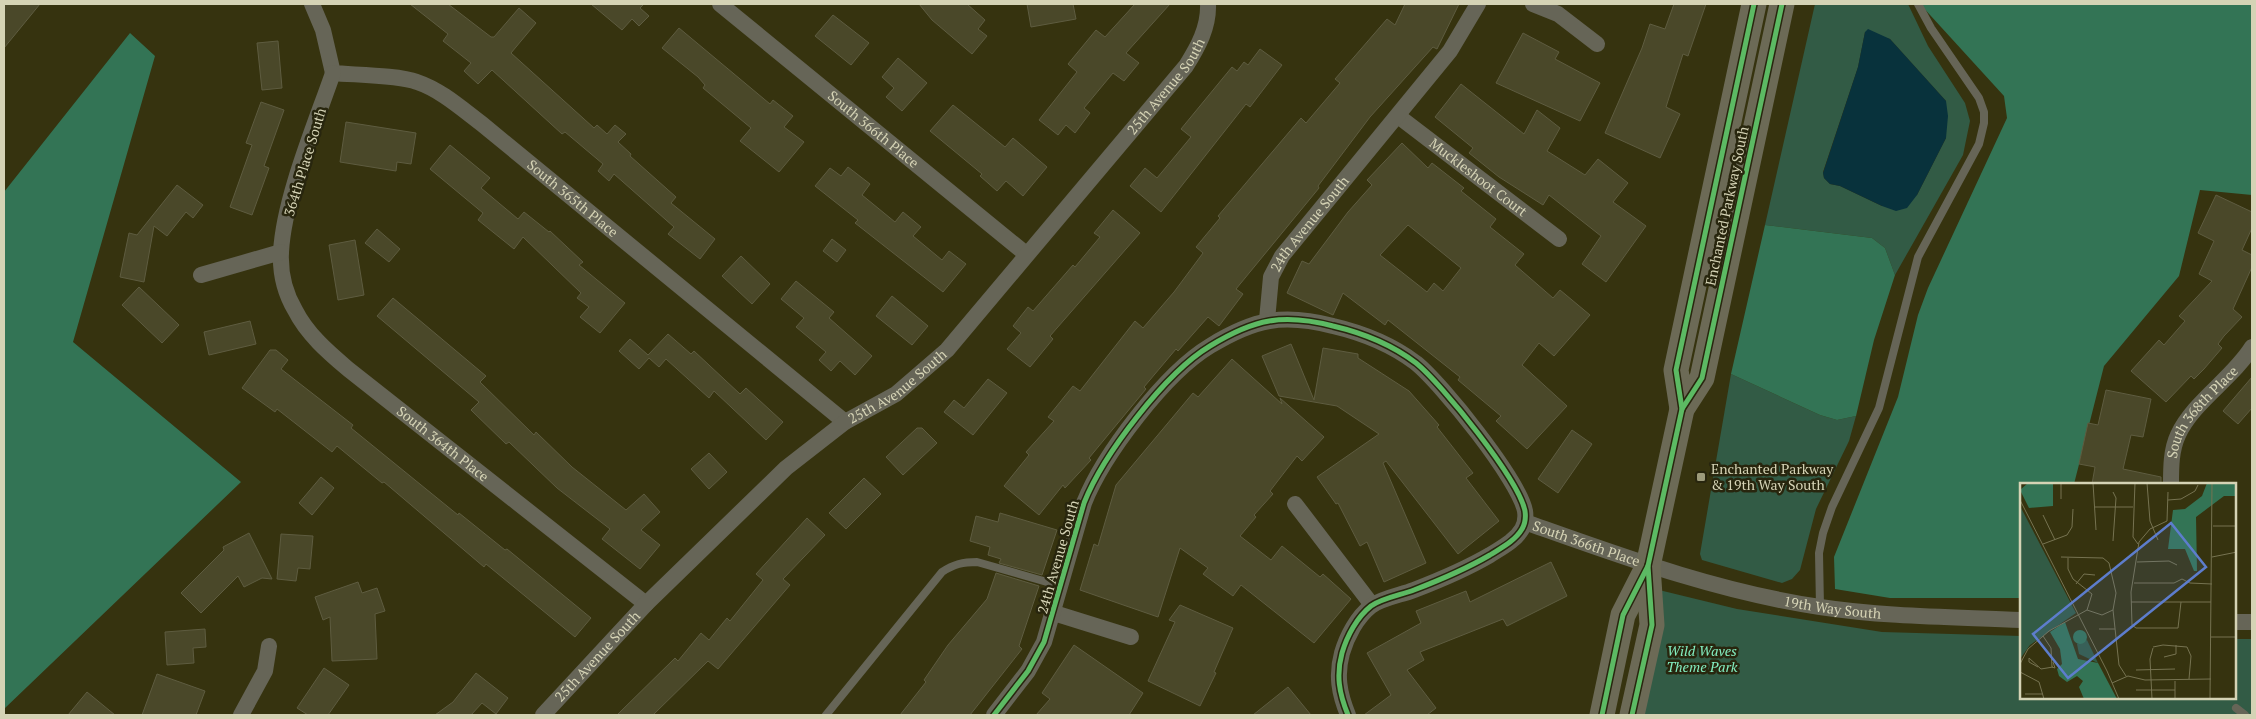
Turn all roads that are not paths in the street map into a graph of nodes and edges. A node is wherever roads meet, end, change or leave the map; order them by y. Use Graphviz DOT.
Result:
graph roads {
  1 [pos="312,4"];
  2 [pos="720,4"];
  3 [pos="1478,4"];
  4 [pos="1532,4"];
  5 [pos="1754,4"];
  6 [pos="1782,4"];
  7 [pos="1918,4"];
  8 [pos="1208,11"];
  9 [pos="1598,44"];
  10 [pos="333,73"];
  11 [pos="1398,116"];
  12 [pos="1559,238"];
  13 [pos="281,252"];
  14 [pos="1026,254"];
  15 [pos="201,275"];
  16 [pos="1267,320"];
  17 [pos="2252,347"];
  18 [pos="1682,409"];
  19 [pos="845,422"];
  20 [pos="2171,483"];
  21 [pos="1295,504"];
  22 [pos="1525,522"];
  23 [pos="1648,566"];
  24 [pos="1061,586"];
  25 [pos="646,604"];
  26 [pos="1372,605"];
  27 [pos="1820,607"];
  28 [pos="1054,613"];
  29 [pos="2020,620"];
  30 [pos="2236,622"];
  31 [pos="2252,622"];
  32 [pos="1131,637"];
  33 [pos="269,646"];
  34 [pos="2236,708"];
  35 [pos="241,715"];
  36 [pos="543,715"];
  37 [pos="826,715"];
  38 [pos="994,715"];
  39 [pos="1348,715"];
  40 [pos="1602,715"];
  41 [pos="1632,715"];
  42 [pos="2245,715"];
  1 -- 10 [label="street"];
  2 -- 14 [label="street, South 366th Place"];
  3 -- 11 [label="street, 24th Avenue South"];
  4 -- 9 [label="street"];
  5 -- 18 [label="main road, Enchanted Parkway South"];
  6 -- 18 [label="main road, Enchanted Parkway South"];
  7 -- 27 [label="lane"];
  8 -- 14 [label="street, 25th Avenue South"];
  10 -- 13 [label="street, 364th Place South"];
  10 -- 19 [label="street, South 365th Place"];
  11 -- 12 [label="street, Muckleshoot Court"];
  11 -- 16 [label="street, 24th Avenue South"];
  13 -- 15 [label="street"];
  13 -- 25 [label="street, South 364th Place"];
  14 -- 19 [label="street, 25th Avenue South"];
  16 -- 22 [label="street"];
  16 -- 24 [label="street, 24th Avenue South"];
  17 -- 20 [label="street, South 368th Place"];
  18 -- 23 [label="main road, Enchanted Parkway South"];
  19 -- 25 [label="street, 25th Avenue South"];
  21 -- 26 [label="street"];
  22 -- 23 [label="street, South 366th Place"];
  22 -- 26 [label="street"];
  23 -- 27 [label="street, 19th Way South"];
  23 -- 40 [label="main road, Enchanted Parkway South"];
  23 -- 41 [label="main road, Enchanted Parkway South"];
  24 -- 28 [label="street, 24th Avenue South"];
  24 -- 37 [label="lane"];
  25 -- 36 [label="street, 25th Avenue South"];
  26 -- 39 [label="street"];
  27 -- 29 [label="street, 19th Way South"];
  28 -- 32 [label="street"];
  28 -- 38 [label="street, 24th Avenue South"];
  30 -- 31 [label="street"];
  33 -- 35 [label="street"];
  34 -- 42 [label="lane"];
}
